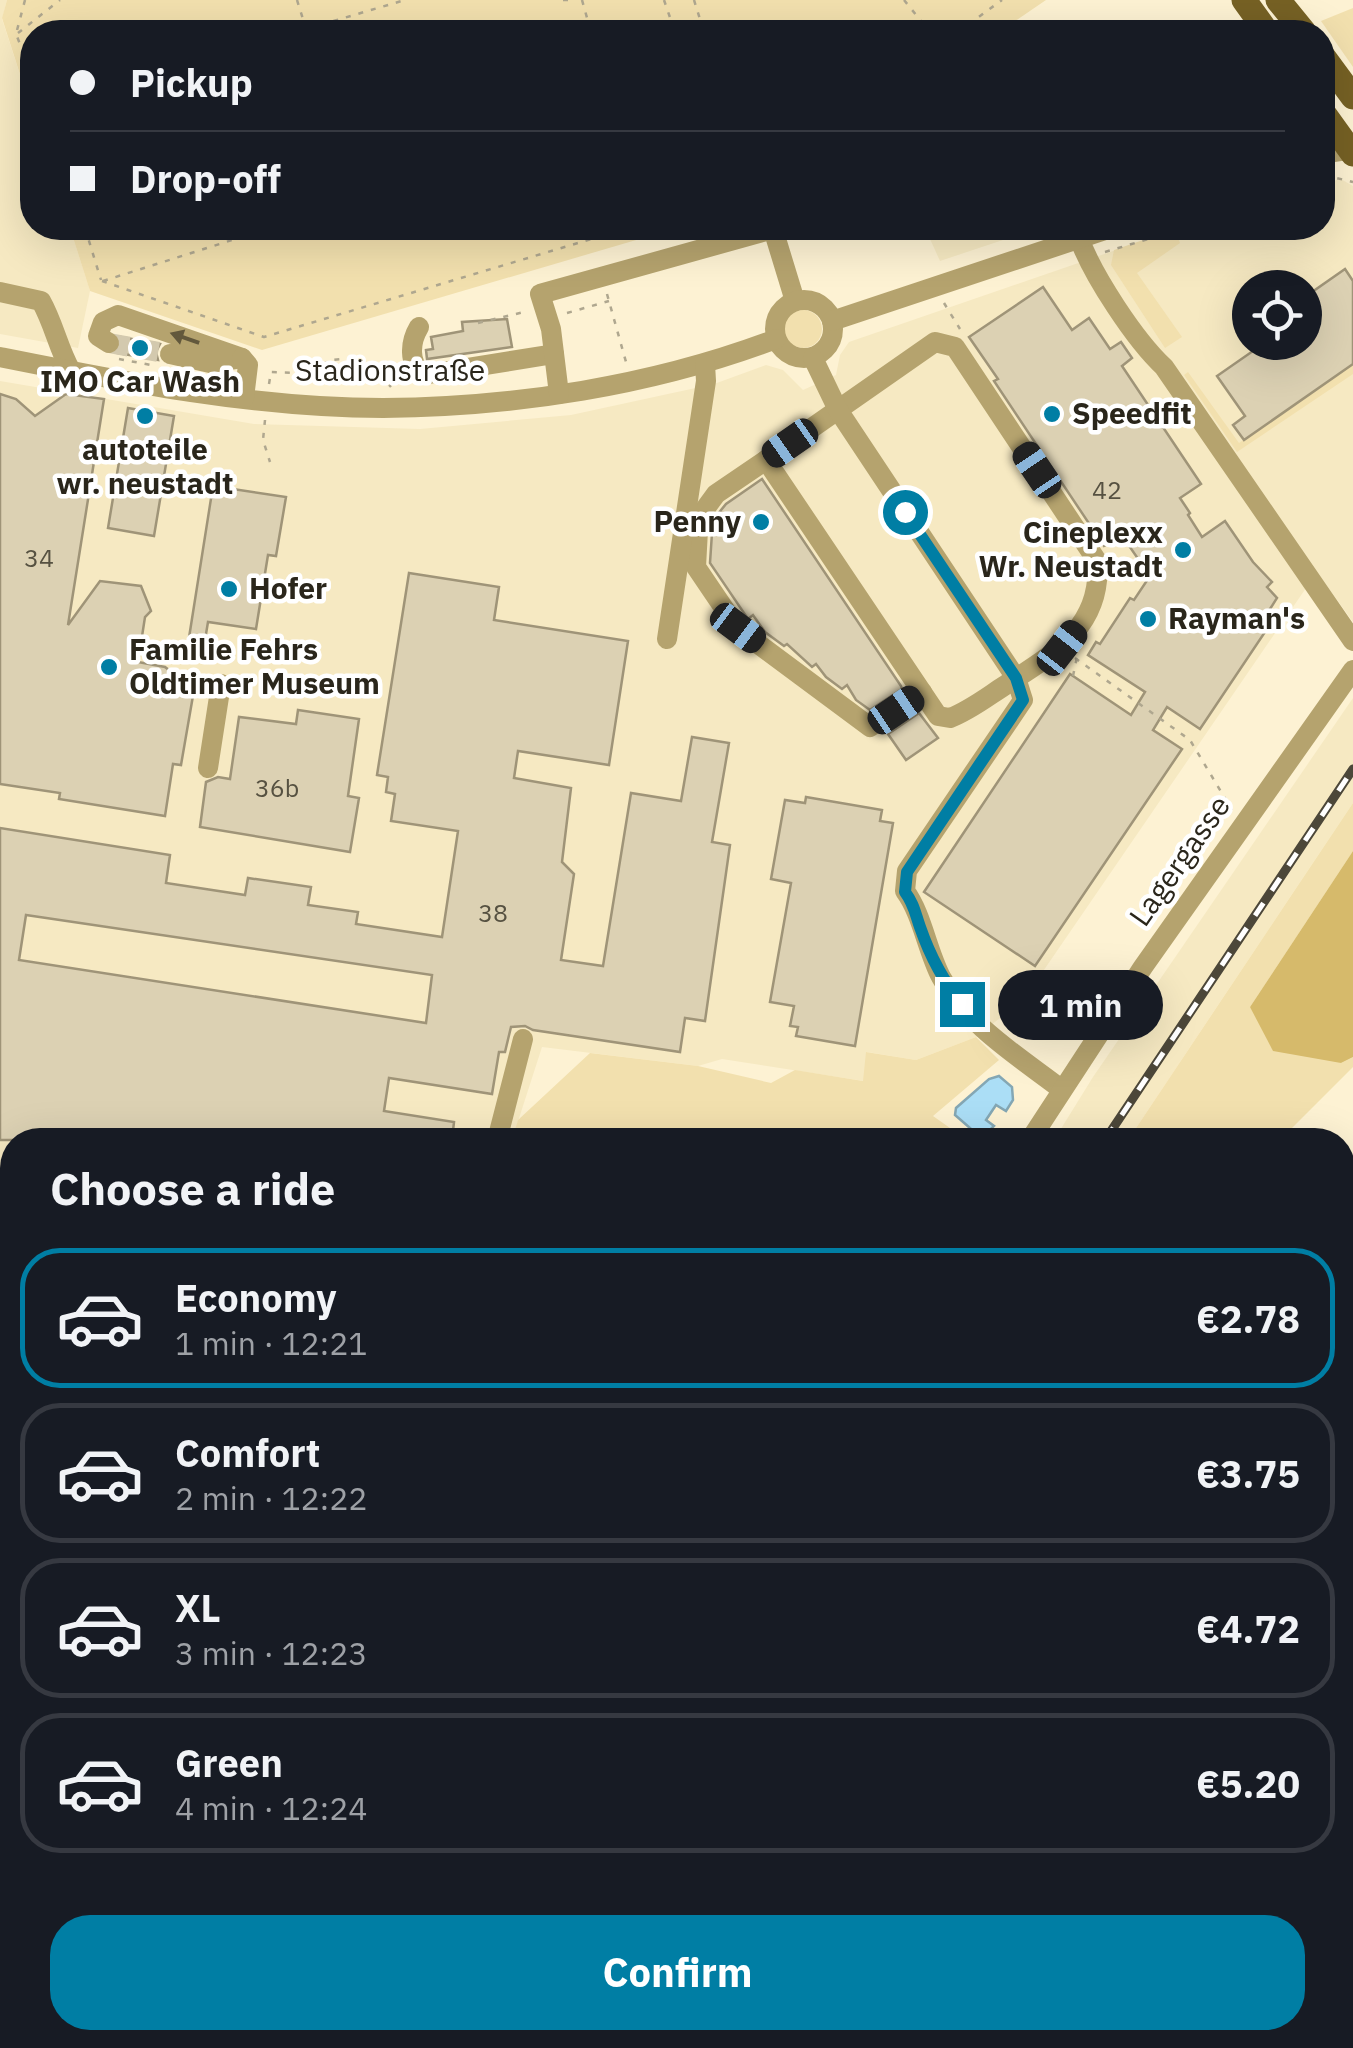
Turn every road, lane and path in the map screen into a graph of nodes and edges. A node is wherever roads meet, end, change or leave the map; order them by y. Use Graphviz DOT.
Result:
graph roads {
  1 [pos="25,0"];
  2 [pos="60,0"];
  3 [pos="405,0"];
  4 [pos="563,0"];
  5 [pos="575,0"];
  6 [pos="904,0"];
  7 [pos="1002,0"];
  8 [pos="1278,0"];
  9 [pos="918,19"];
  10 [pos="34,20"];
  11 [pos="341,20"];
  12 [pos="974,20"];
  13 [pos="1294,20"];
  14 [pos="20,31"];
  15 [pos="16,34"];
  16 [pos="20,44"];
  17 [pos="1335,73"];
  18 [pos="1353,97"];
  19 [pos="1335,128"];
  20 [pos="1352,151"];
  21 [pos="88,240"];
  22 [pos="233,240"];
  23 [pos="588,240"];
  24 [pos="733,240"];
  25 [pos="778,240"];
  26 [pos="1073,240"];
  27 [pos="1080,240"];
  28 [pos="602,278"];
  29 [pos="102,282"];
  30 [pos="0,292"];
  31 [pos="795,301"];
  32 [pos="944,303"];
  33 [pos="832,321"];
  34 [pos="419,327"];
  35 [pos="776,339"];
  36 [pos="955,347"];
  37 [pos="111,351"];
  38 [pos="554,354"];
  39 [pos="0,357"];
  40 [pos="242,358"];
  41 [pos="813,358"];
  42 [pos="170,362"];
  43 [pos="626,362"];
  44 [pos="706,364"];
  45 [pos="71,371"];
  46 [pos="392,388"];
  47 [pos="250,390"];
  48 [pos="559,394"];
  49 [pos="838,410"];
  50 [pos="265,419"];
  51 [pos="766,460"];
  52 [pos="270,462"];
  53 [pos="1142,564"];
  54 [pos="1098,577"];
  55 [pos="667,638"];
  56 [pos="1353,641"];
  57 [pos="1353,670"];
  58 [pos="1073,676"];
  59 [pos="1016,678"];
  60 [pos="221,684"];
  61 [pos="922,692"];
  62 [pos="208,768"];
  63 [pos="1242,824"];
  64 [pos="523,1039"];
  65 [pos="1061,1088"];
  66 [pos="501,1128"];
  67 [pos="1037,1128"];
  1 -- 15 [label="path"];
  2 -- 10 [label="path"];
  3 -- 11 [label="path"];
  4 -- 5 [label="path"];
  6 -- 9 [label="path"];
  7 -- 12 [label="path"];
  8 -- 13 [label="main road"];
  14 -- 15 [label="path"];
  15 -- 16 [label="path"];
  17 -- 18 [label="main road"];
  19 -- 20 [label="main road"];
  21 -- 29 [label="path"];
  22 -- 29 [label="path"];
  23 -- 29 [label="path"];
  24 -- 28 [label="street"];
  25 -- 31 [label="street"];
  26 -- 33 [label="street"];
  27 -- 56 [label="street"];
  28 -- 38 [label="street"];
  28 -- 43 [label="path"];
  30 -- 45 [label="street"];
  31 -- 33 [label="street"];
  31 -- 35 [label="street"];
  32 -- 36 [label="path"];
  33 -- 41 [label="street"];
  34 -- 38 [label="street"];
  35 -- 41 [label="street"];
  35 -- 44 [label="street, Stadionstraße"];
  36 -- 49 [label="street"];
  36 -- 54 [label="street"];
  40 -- 37 [label="street, one-way"];
  37 -- 42 [label="path"];
  38 -- 48 [label="street"];
  39 -- 45 [label="street, Stadionstraße"];
  40 -- 42 [label="street"];
  40 -- 47 [label="street"];
  41 -- 49 [label="street"];
  44 -- 48 [label="street, Stadionstraße"];
  44 -- 55 [label="street"];
  45 -- 47 [label="street, Stadionstraße"];
  46 -- 47 [label="path"];
  47 -- 48 [label="street, Stadionstraße"];
  49 -- 51 [label="street"];
  49 -- 59 [label="street"];
  50 -- 52 [label="path"];
  51 -- 61 [label="street"];
  51 -- 61 [label="street"];
  53 -- 54 [label="path"];
  54 -- 59 [label="street"];
  57 -- 63 [label="street, Lagergasse"];
  58 -- 63 [label="path"];
  59 -- 61 [label="street"];
  59 -- 65 [label="street"];
  60 -- 62 [label="street"];
  63 -- 65 [label="street, Lagergasse"];
  64 -- 66 [label="street"];
  65 -- 67 [label="street, Lagergasse"];
}
